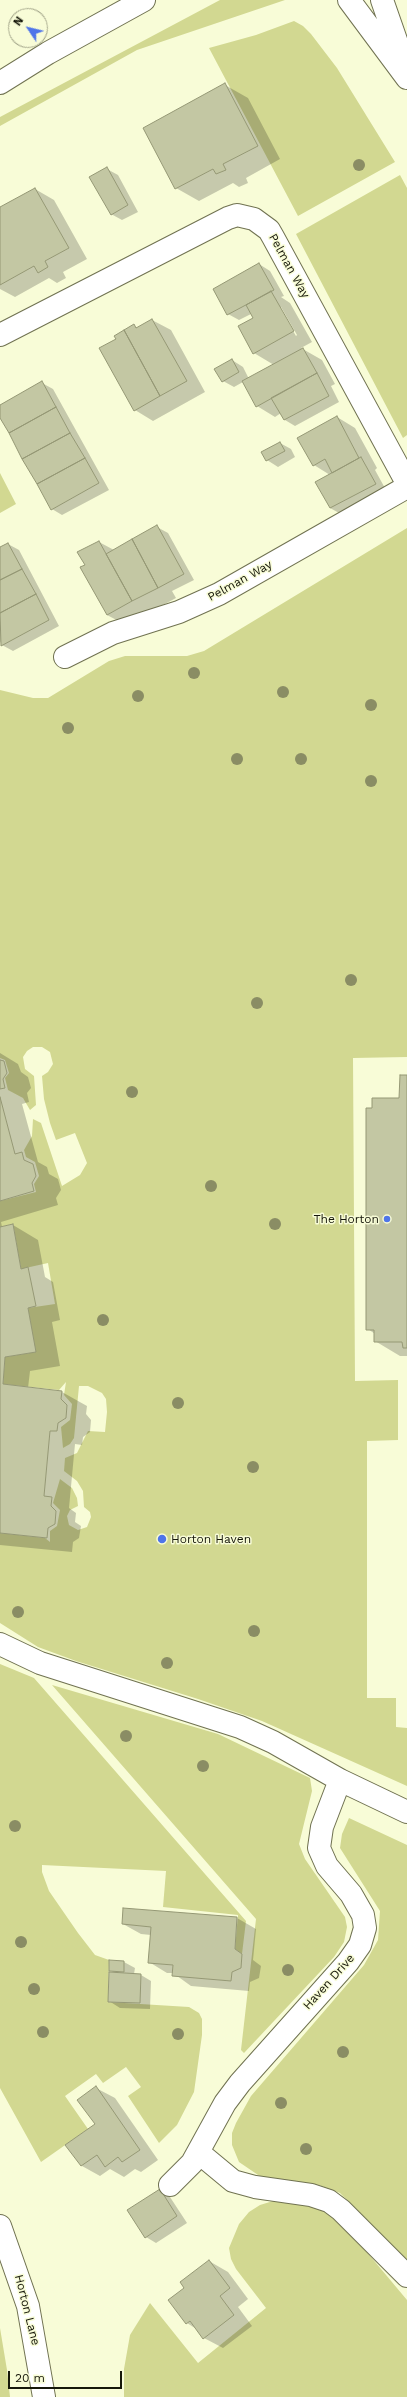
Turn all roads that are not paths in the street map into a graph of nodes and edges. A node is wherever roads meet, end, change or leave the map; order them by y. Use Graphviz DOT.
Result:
graph roads {
  1 [pos="144,0"];
  2 [pos="349,0"];
  3 [pos="382,0"];
  4 [pos="48,53"];
  5 [pos="407,70"];
  6 [pos="0,74"];
  7 [pos="407,78"];
  8 [pos="0,83"];
  9 [pos="0,336"];
  10 [pos="407,483"];
  11 [pos="407,487"];
  12 [pos="65,657"];
  13 [pos="0,1644"];
  14 [pos="340,1780"];
  15 [pos="407,1812"];
  16 [pos="198,2152"];
  17 [pos="170,2185"];
  18 [pos="0,2226"];
  19 [pos="407,2276"];
  20 [pos="44,2397"];
  1 -- 4 [label="street"];
  2 -- 7 [label="street"];
  3 -- 5 [label="street"];
  4 -- 6 [label="street"];
  4 -- 8 [label="street"];
  9 -- 10 [label="street, Pelman Way"];
  11 -- 12 [label="street, Pelman Way"];
  13 -- 14 [label="street"];
  14 -- 15 [label="street"];
  14 -- 16 [label="street, Haven Drive"];
  16 -- 17 [label="street, Haven Drive"];
  16 -- 19 [label="street"];
  18 -- 20 [label="street, Horton Lane"];
}
